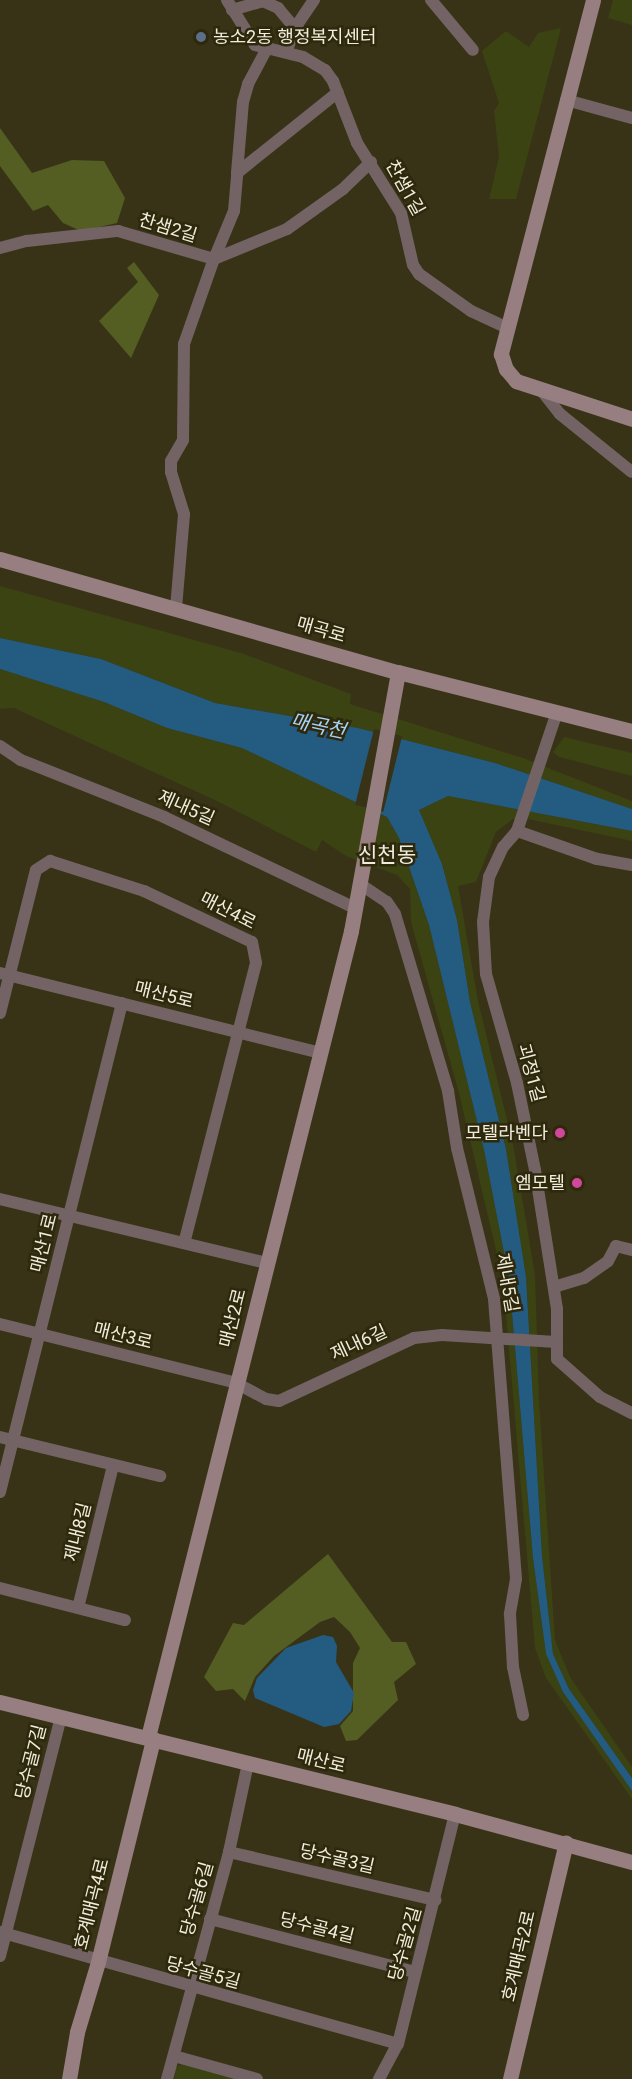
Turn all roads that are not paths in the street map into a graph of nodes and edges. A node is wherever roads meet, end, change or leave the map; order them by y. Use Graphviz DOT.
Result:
graph roads {
  1 [pos="314,0"];
  2 [pos="431,0"];
  3 [pos="593,0"];
  4 [pos="230,5"];
  5 [pos="295,28"];
  6 [pos="266,50"];
  7 [pos="287,50"];
  8 [pos="473,50"];
  9 [pos="338,92"];
  10 [pos="566,100"];
  11 [pos="632,118"];
  12 [pos="371,162"];
  13 [pos="237,172"];
  14 [pos="0,248"];
  15 [pos="214,259"];
  16 [pos="505,327"];
  17 [pos="542,391"];
  18 [pos="632,419"];
  19 [pos="632,472"];
  20 [pos="0,559"];
  21 [pos="176,608"];
  22 [pos="398,672"];
  23 [pos="557,712"];
  24 [pos="632,731"];
  25 [pos="0,746"];
  26 [pos="517,831"];
  27 [pos="632,865"];
  28 [pos="361,878"];
  29 [pos="355,908"];
  30 [pos="5,974"];
  31 [pos="122,1003"];
  32 [pos="0,1013"];
  33 [pos="238,1032"];
  34 [pos="320,1053"];
  35 [pos="0,1199"];
  36 [pos="69,1216"];
  37 [pos="184,1243"];
  38 [pos="632,1250"];
  39 [pos="267,1263"];
  40 [pos="554,1287"];
  41 [pos="0,1324"];
  42 [pos="40,1334"];
  43 [pos="502,1339"];
  44 [pos="550,1342"];
  45 [pos="236,1383"];
  46 [pos="632,1413"];
  47 [pos="0,1437"];
  48 [pos="13,1440"];
  49 [pos="113,1465"];
  50 [pos="160,1476"];
  51 [pos="0,1492"];
  52 [pos="0,1588"];
  53 [pos="78,1608"];
  54 [pos="124,1620"];
  55 [pos="0,1701"];
  56 [pos="524,1715"];
  57 [pos="62,1717"];
  58 [pos="151,1738"];
  59 [pos="248,1762"];
  60 [pos="455,1814"];
  61 [pos="566,1843"];
  62 [pos="229,1852"];
  63 [pos="632,1862"];
  64 [pos="436,1900"];
  65 [pos="210,1919"];
  66 [pos="3,1933"];
  67 [pos="0,1956"];
  68 [pos="98,1962"];
  69 [pos="415,1972"];
  70 [pos="190,1988"];
  71 [pos="398,2044"];
  72 [pos="174,2056"];
  73 [pos="69,2079"];
  74 [pos="167,2079"];
  75 [pos="257,2079"];
  76 [pos="379,2079"];
  77 [pos="510,2079"];
  1 -- 5 [label="street"];
  2 -- 8 [label="street"];
  3 -- 10 [label="street"];
  4 -- 5 [label="street"];
  4 -- 6 [label="street"];
  5 -- 7 [label="street"];
  6 -- 7 [label="street, 찬샘1길"];
  6 -- 13 [label="street, 찬샘2길"];
  7 -- 9 [label="street, 찬샘1길"];
  9 -- 12 [label="street, 찬샘1길"];
  9 -- 13 [label="street"];
  10 -- 11 [label="street"];
  10 -- 16 [label="street"];
  12 -- 15 [label="street"];
  12 -- 16 [label="street, 찬샘1길"];
  13 -- 15 [label="street, 찬샘2길"];
  14 -- 15 [label="street, 찬샘2길"];
  15 -- 21 [label="street"];
  16 -- 17 [label="street"];
  17 -- 18 [label="street"];
  17 -- 19 [label="street"];
  20 -- 21 [label="street, 매곡로"];
  21 -- 22 [label="street, 매곡로"];
  22 -- 23 [label="street, 매곡로"];
  22 -- 28 [label="street, 매산2로"];
  23 -- 24 [label="street, 매곡로"];
  23 -- 26 [label="street, 괴정1길"];
  25 -- 29 [label="street, 제내5길"];
  26 -- 27 [label="street"];
  26 -- 40 [label="street, 괴정1길"];
  28 -- 29 [label="street, 매산2로"];
  28 -- 43 [label="street, 제내5길"];
  29 -- 34 [label="street, 매산2로"];
  30 -- 31 [label="street, 매산5로"];
  30 -- 32 [label="street, 매산4로"];
  30 -- 33 [label="street, 매산4로"];
  31 -- 33 [label="street, 매산5로"];
  31 -- 36 [label="street, 매산1로"];
  33 -- 34 [label="street, 매산5로"];
  33 -- 37 [label="street, 매산4로"];
  34 -- 39 [label="street, 매산2로"];
  35 -- 36 [label="street"];
  36 -- 37 [label="street"];
  36 -- 42 [label="street, 매산1로"];
  37 -- 39 [label="street"];
  38 -- 40 [label="street"];
  39 -- 45 [label="street, 매산2로"];
  40 -- 44 [label="street, 괴정1길"];
  41 -- 42 [label="street, 매산3로"];
  42 -- 45 [label="street, 매산3로"];
  42 -- 48 [label="street, 매산1로"];
  43 -- 44 [label="street, 제내6길"];
  43 -- 45 [label="street, 제내6길"];
  43 -- 56 [label="street, 제내5길"];
  44 -- 46 [label="street, 괴정1길"];
  45 -- 58 [label="street, 매산2로"];
  47 -- 48 [label="street"];
  48 -- 49 [label="street"];
  48 -- 51 [label="street, 매산1로"];
  49 -- 50 [label="street"];
  49 -- 53 [label="street, 제내8길"];
  52 -- 53 [label="street"];
  53 -- 54 [label="street"];
  55 -- 57 [label="street, 매산로"];
  57 -- 58 [label="street, 매산로"];
  57 -- 66 [label="street, 당수골7길"];
  58 -- 59 [label="street, 매산로"];
  58 -- 68 [label="street, 호계매곡4로"];
  59 -- 60 [label="street, 매산로"];
  59 -- 62 [label="street, 당수골6길"];
  60 -- 61 [label="street, 매산로"];
  60 -- 64 [label="street, 당수골2길"];
  61 -- 63 [label="street, 매산로"];
  61 -- 77 [label="street, 호계매곡2로"];
  62 -- 64 [label="street, 당수골3길"];
  62 -- 65 [label="street, 당수골6길"];
  64 -- 69 [label="street, 당수골2길"];
  65 -- 69 [label="street, 당수골4길"];
  65 -- 70 [label="street, 당수골6길"];
  66 -- 67 [label="street, 당수골7길"];
  66 -- 68 [label="street, 당수골5길"];
  68 -- 70 [label="street, 당수골5길"];
  68 -- 73 [label="street, 호계매곡4로"];
  69 -- 71 [label="street, 당수골2길"];
  70 -- 71 [label="street, 당수골5길"];
  70 -- 72 [label="street, 당수골6길"];
  71 -- 76 [label="street, 당수골2길"];
  72 -- 74 [label="street, 당수골6길"];
  72 -- 75 [label="street"];
}
